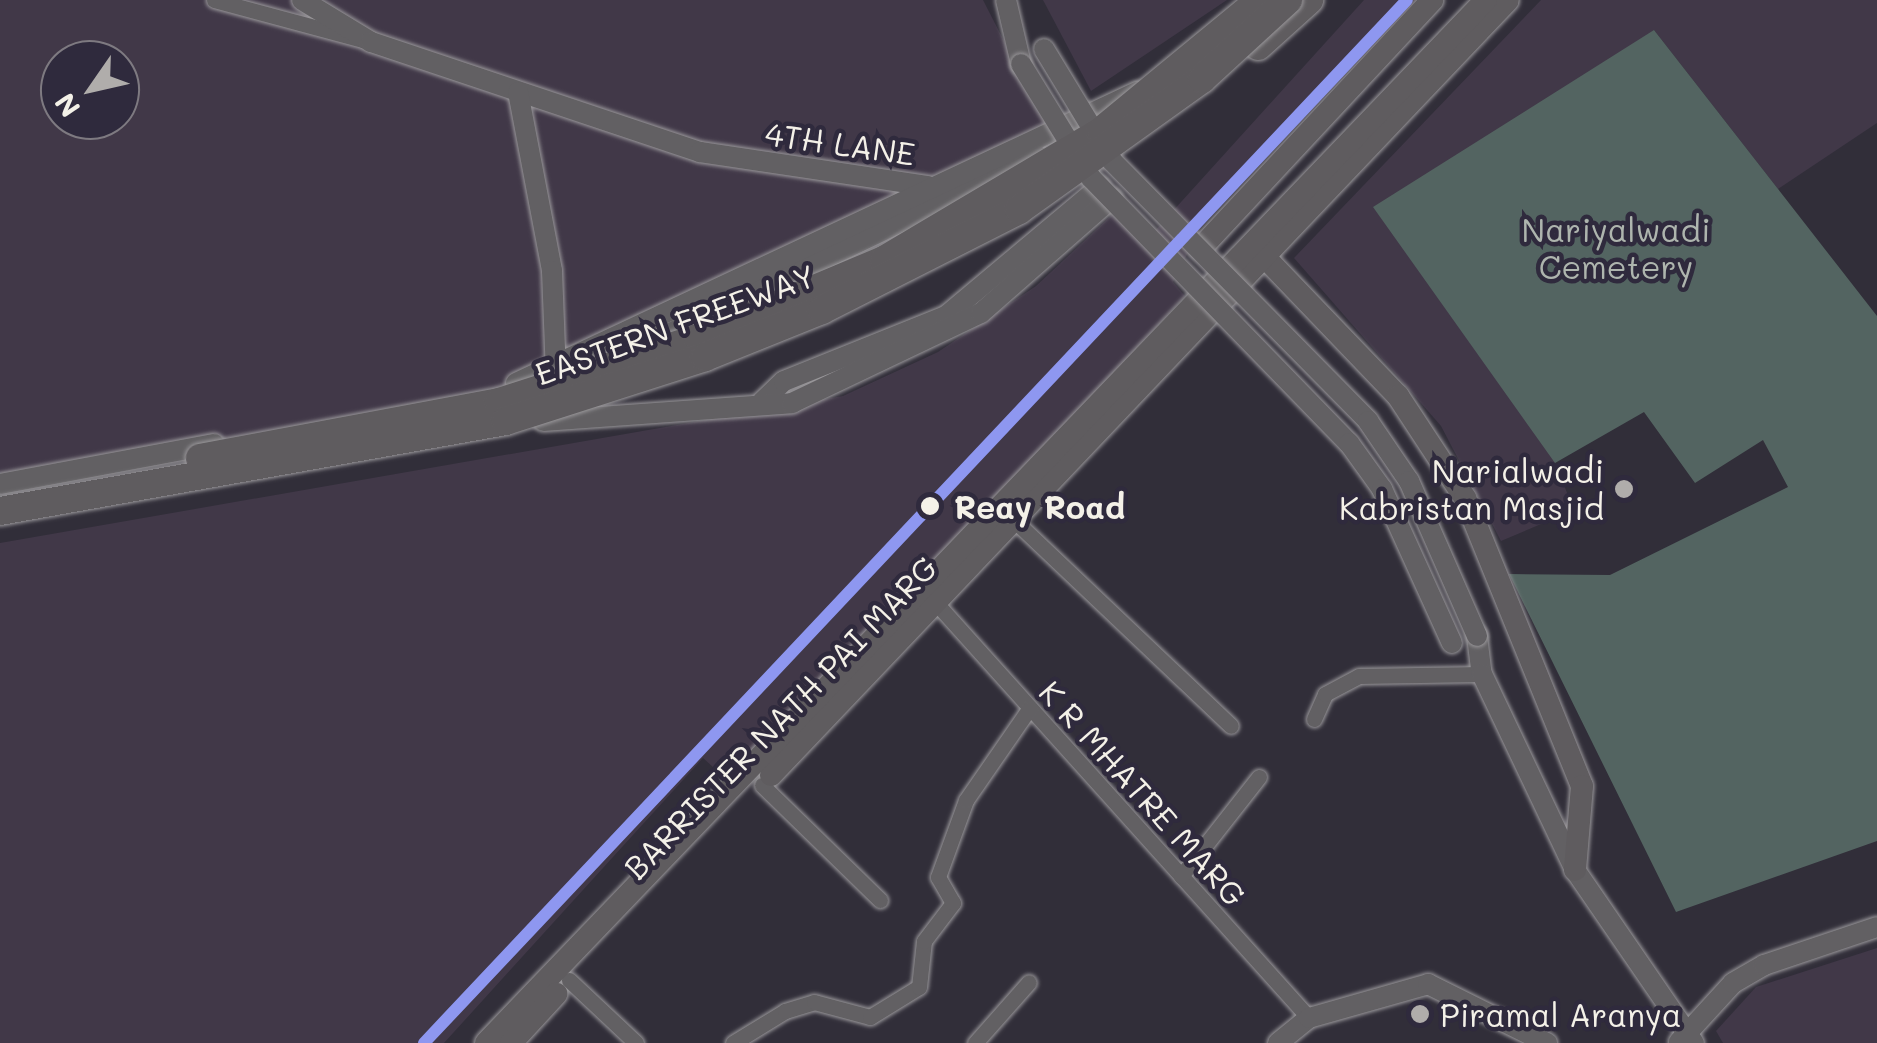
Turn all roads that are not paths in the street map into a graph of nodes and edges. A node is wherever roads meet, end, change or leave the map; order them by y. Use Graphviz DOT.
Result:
graph roads {
  1 [pos="214,0"];
  2 [pos="302,0"];
  3 [pos="1006,0"];
  4 [pos="1260,0"];
  5 [pos="1270,0"];
  6 [pos="1288,0"];
  7 [pos="1296,0"];
  8 [pos="1309,0"];
  9 [pos="1432,0"];
  10 [pos="1486,0"];
  11 [pos="1508,0"];
  12 [pos="1019,27"];
  13 [pos="371,42"];
  14 [pos="1202,79"];
  15 [pos="518,92"];
  16 [pos="929,186"];
  17 [pos="1106,192"];
  18 [pos="952,195"];
  19 [pos="1201,248"];
  20 [pos="1259,251"];
  21 [pos="556,368"];
  22 [pos="559,416"];
  23 [pos="0,484"];
  24 [pos="0,492"];
  25 [pos="0,510"];
  26 [pos="0,520"];
  27 [pos="1016,522"];
  28 [pos="936,603"];
  29 [pos="1482,674"];
  30 [pos="1029,709"];
  31 [pos="1314,719"];
  32 [pos="1231,726"];
  33 [pos="1259,777"];
  34 [pos="762,785"];
  35 [pos="1575,870"];
  36 [pos="1180,876"];
  37 [pos="880,900"];
  38 [pos="1877,927"];
  39 [pos="569,980"];
  40 [pos="1029,982"];
  41 [pos="535,1005"];
  42 [pos="1309,1018"];
  43 [pos="1687,1041"];
  44 [pos="486,1043"];
  45 [pos="511,1043"];
  46 [pos="636,1043"];
  47 [pos="733,1043"];
  48 [pos="975,1043"];
  49 [pos="1278,1043"];
  50 [pos="1547,1043"];
  1 -- 13 [label="street, 4TH LANE"];
  2 -- 13 [label="street, 4TH LANE"];
  3 -- 12 [label="street"];
  4 -- 24 [label="highway, EASTERN FREEWAY, bridge"];
  5 -- 16 [label="street, 4TH LANE"];
  6 -- 14 [label="highway, EASTERN FREEWAY, bridge"];
  7 -- 18 [label="street"];
  8 -- 14 [label="highway, bridge"];
  9 -- 19 [label="main road"];
  10 -- 20 [label="main road, BARRISTER NATH PAI MARG"];
  11 -- 20 [label="main road, BARRISTER NATH PAI MARG"];
  12 -- 17 [label="street, bridge"];
  12 -- 19 [label="street, bridge"];
  13 -- 15 [label="street, 4TH LANE"];
  14 -- 25 [label="highway, EASTERN FREEWAY, bridge"];
  15 -- 16 [label="street, 4TH LANE"];
  15 -- 21 [label="street"];
  16 -- 18 [label="street"];
  16 -- 21 [label="street"];
  17 -- 22 [label="street"];
  17 -- 29 [label="street, bridge"];
  18 -- 22 [label="street"];
  19 -- 29 [label="street, bridge"];
  20 -- 27 [label="main road, BARRISTER NATH PAI MARG"];
  20 -- 35 [label="main road"];
  20 -- 41 [label="main road, BARRISTER NATH PAI MARG"];
  21 -- 22 [label="street"];
  21 -- 23 [label="street"];
  22 -- 26 [label="street"];
  27 -- 28 [label="main road, BARRISTER NATH PAI MARG"];
  27 -- 32 [label="street"];
  28 -- 30 [label="street, K R MHATRE MARG"];
  28 -- 34 [label="main road, BARRISTER NATH PAI MARG"];
  29 -- 31 [label="street"];
  29 -- 35 [label="street"];
  30 -- 36 [label="street, K R MHATRE MARG"];
  30 -- 47 [label="street"];
  33 -- 36 [label="street"];
  34 -- 37 [label="street"];
  34 -- 39 [label="main road, BARRISTER NATH PAI MARG"];
  35 -- 43 [label="street"];
  36 -- 42 [label="street, K R MHATRE MARG"];
  38 -- 43 [label="street"];
  39 -- 41 [label="main road, BARRISTER NATH PAI MARG"];
  39 -- 46 [label="street"];
  40 -- 48 [label="street"];
  41 -- 44 [label="main road, BARRISTER NATH PAI MARG"];
  41 -- 45 [label="main road, BARRISTER NATH PAI MARG"];
  42 -- 49 [label="street"];
  42 -- 50 [label="street"];
}
